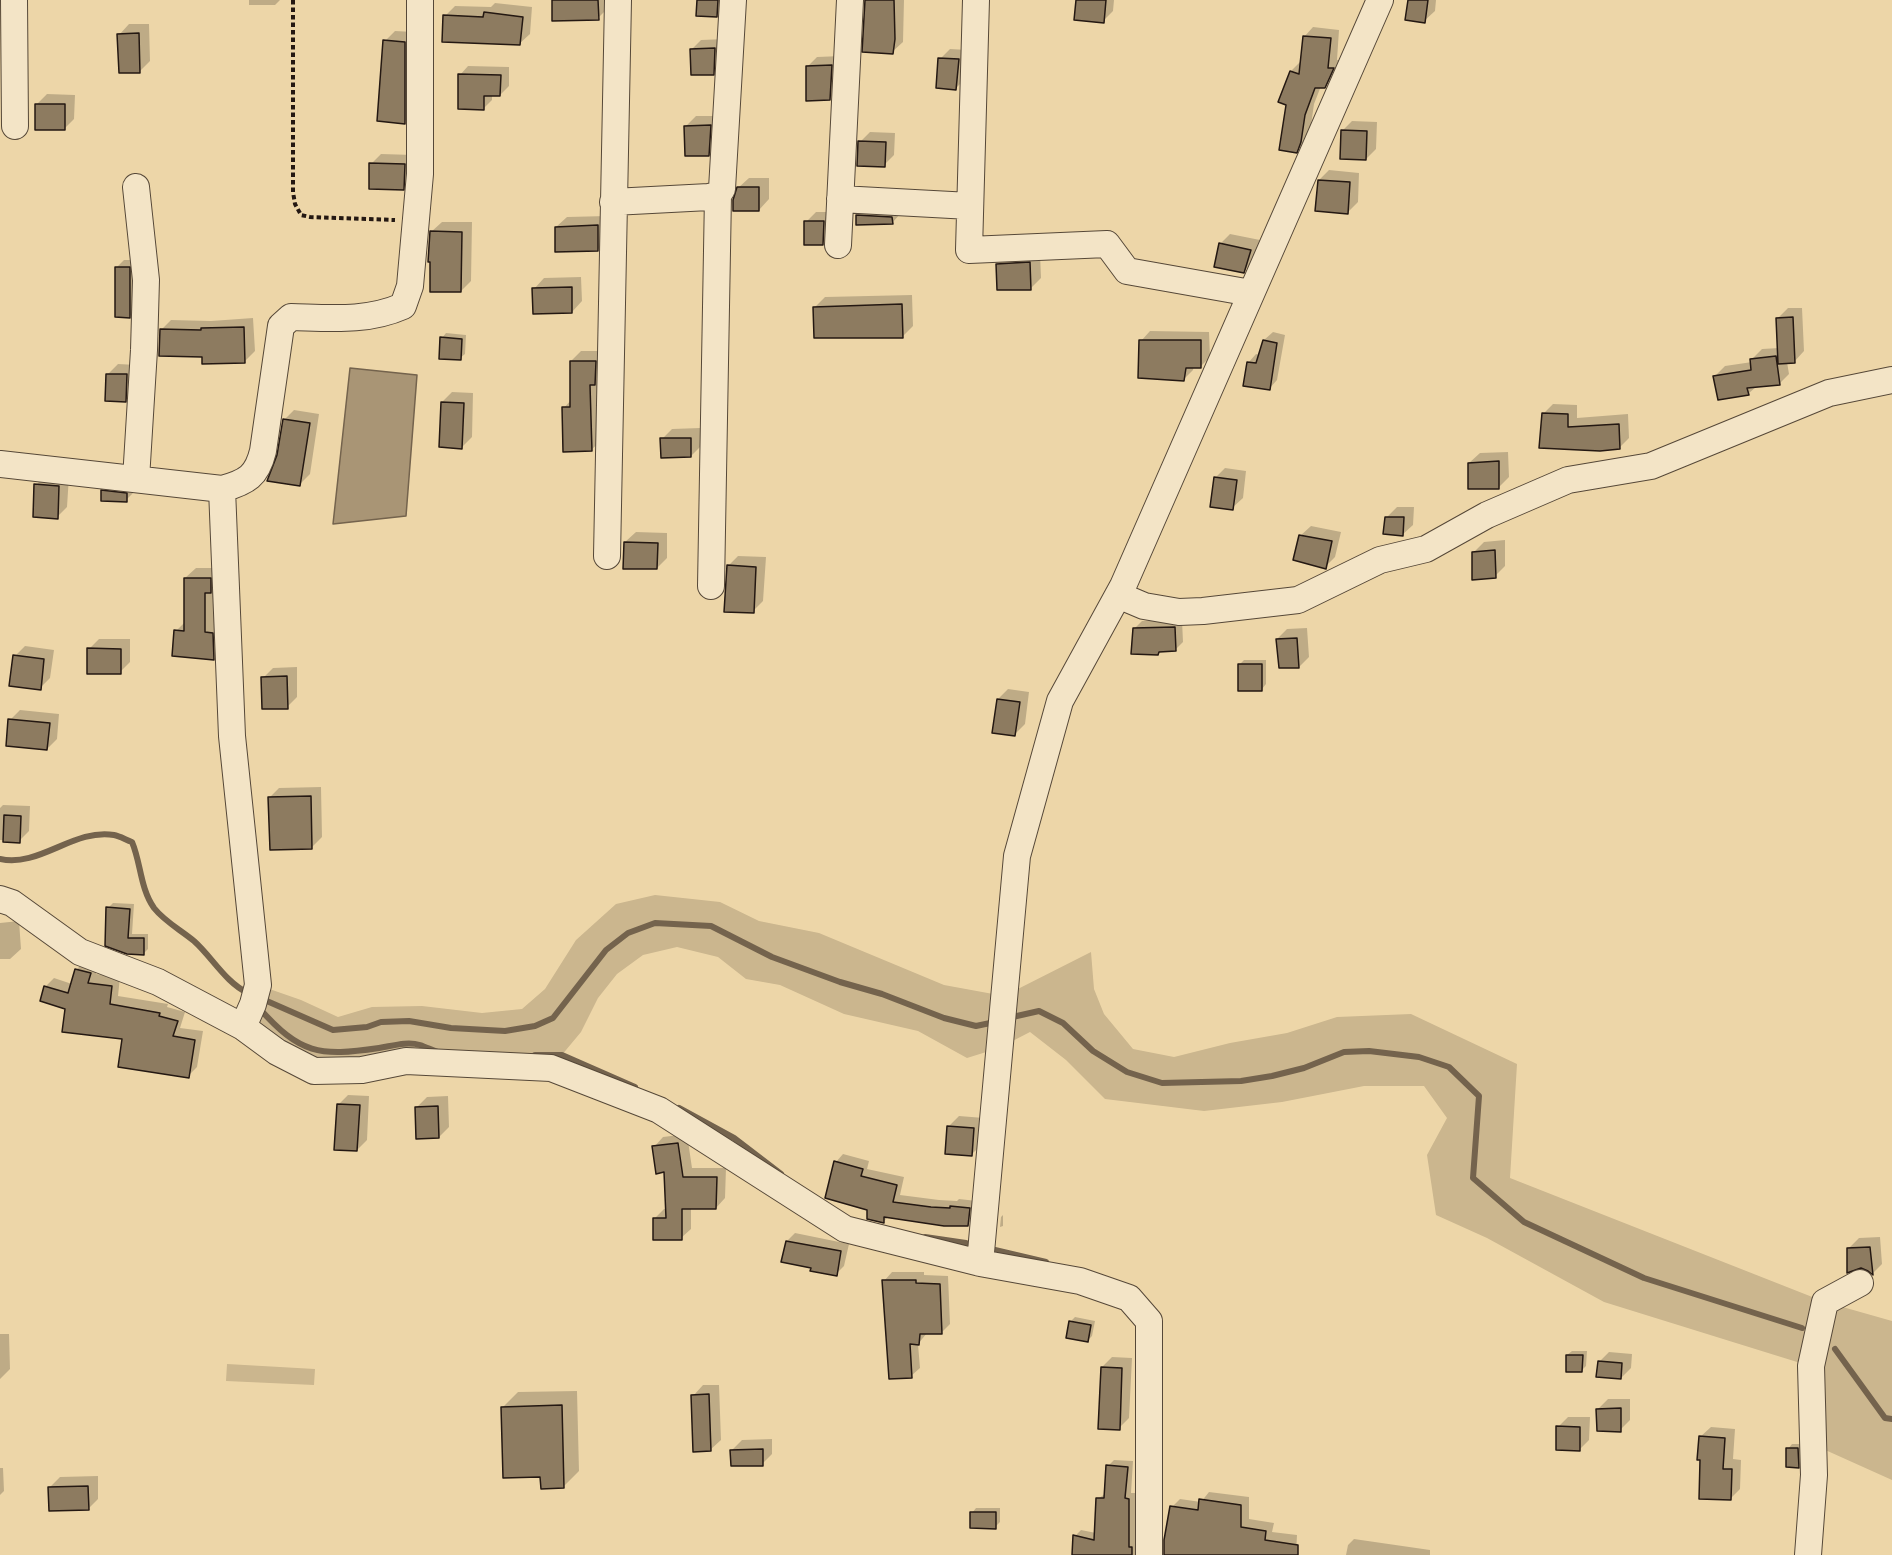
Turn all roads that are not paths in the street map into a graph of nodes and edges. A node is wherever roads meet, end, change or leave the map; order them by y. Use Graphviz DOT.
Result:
graph roads {
  1 [pos="14,0"];
  2 [pos="420,0"];
  3 [pos="618,0"];
  4 [pos="733,0"];
  5 [pos="850,0"];
  6 [pos="976,0"];
  7 [pos="1380,0"];
  8 [pos="15,126"];
  9 [pos="136,187"];
  10 [pos="718,195"];
  11 [pos="840,199"];
  12 [pos="613,202"];
  13 [pos="970,206"];
  14 [pos="838,245"];
  15 [pos="1251,293"];
  16 [pos="1892,380"];
  17 [pos="0,464"];
  18 [pos="136,479"];
  19 [pos="222,489"];
  20 [pos="607,556"];
  21 [pos="711,586"];
  22 [pos="1118,595"];
  23 [pos="0,899"];
  24 [pos="243,1027"];
  25 [pos="980,1263"];
  26 [pos="1860,1283"];
  27 [pos="1149,1555"];
  28 [pos="1808,1555"];
  1 -- 8 [label="street"];
  2 -- 19 [label="street"];
  3 -- 12 [label="street"];
  4 -- 10 [label="street"];
  5 -- 11 [label="street"];
  6 -- 13 [label="street"];
  7 -- 15 [label="street"];
  9 -- 18 [label="street"];
  10 -- 12 [label="street"];
  10 -- 21 [label="street"];
  11 -- 13 [label="street"];
  11 -- 14 [label="street"];
  12 -- 20 [label="street"];
  13 -- 15 [label="street"];
  15 -- 22 [label="street"];
  16 -- 22 [label="street"];
  17 -- 18 [label="street"];
  18 -- 19 [label="street"];
  19 -- 24 [label="street"];
  22 -- 25 [label="street"];
  23 -- 24 [label="street"];
  24 -- 25 [label="street"];
  25 -- 27 [label="street"];
  26 -- 28 [label="street"];
}
